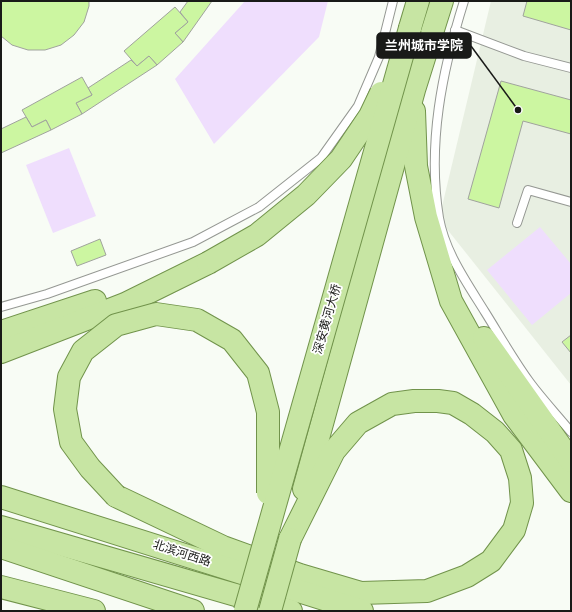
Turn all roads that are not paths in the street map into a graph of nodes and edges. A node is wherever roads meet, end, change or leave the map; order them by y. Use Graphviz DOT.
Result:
graph roads {
  1 [pos="394,1"];
  2 [pos="418,1"];
  3 [pos="442,1"];
  4 [pos="464,1"];
  5 [pos="410,28"];
  6 [pos="455,30"];
  7 [pos="571,68"];
  8 [pos="414,90"];
  9 [pos="571,202"];
  10 [pos="517,223"];
  11 [pos="436,253"];
  12 [pos="208,263"];
  13 [pos="1,307"];
  14 [pos="1,332"];
  15 [pos="1,352"];
  16 [pos="571,432"];
  17 [pos="571,461"];
  18 [pos="571,491"];
  19 [pos="1,497"];
  20 [pos="1,527"];
  21 [pos="267,529"];
  22 [pos="290,539"];
  23 [pos="1,547"];
  24 [pos="162,547"];
  25 [pos="222,547"];
  26 [pos="300,575"];
  27 [pos="1,587"];
  28 [pos="1,601"];
  29 [pos="353,608"];
  30 [pos="37,611"];
  31 [pos="94,611"];
  32 [pos="193,611"];
  33 [pos="245,611"];
  34 [pos="270,611"];
  35 [pos="291,611"];
  1 -- 13 [label="lane"];
  2 -- 5 [label="main road"];
  3 -- 8 [label="main road, 深安黄河大桥"];
  4 -- 6 [label="lane"];
  5 -- 12 [label="main road, bridge"];
  5 -- 21 [label="main road, 深安黄河大桥, bridge"];
  6 -- 7 [label="lane"];
  6 -- 16 [label="lane"];
  8 -- 11 [label="main road"];
  8 -- 22 [label="main road, 深安黄河大桥"];
  9 -- 10 [label="lane"];
  11 -- 17 [label="main road"];
  11 -- 18 [label="main road"];
  12 -- 14 [label="main road"];
  12 -- 15 [label="main road"];
  19 -- 24 [label="main road, 北滨河西路"];
  20 -- 35 [label="main road, 北滨河西路"];
  21 -- 25 [label="main road, bridge"];
  21 -- 33 [label="main road, 深安黄河大桥, bridge"];
  22 -- 26 [label="main road"];
  22 -- 34 [label="main road, 深安黄河大桥, bridge"];
  23 -- 32 [label="main road"];
  24 -- 25 [label="main road"];
  24 -- 29 [label="main road, 北滨河西路"];
  25 -- 26 [label="main road"];
  26 -- 29 [label="main road"];
  27 -- 31 [label="main road"];
  28 -- 30 [label="main road"];
}
